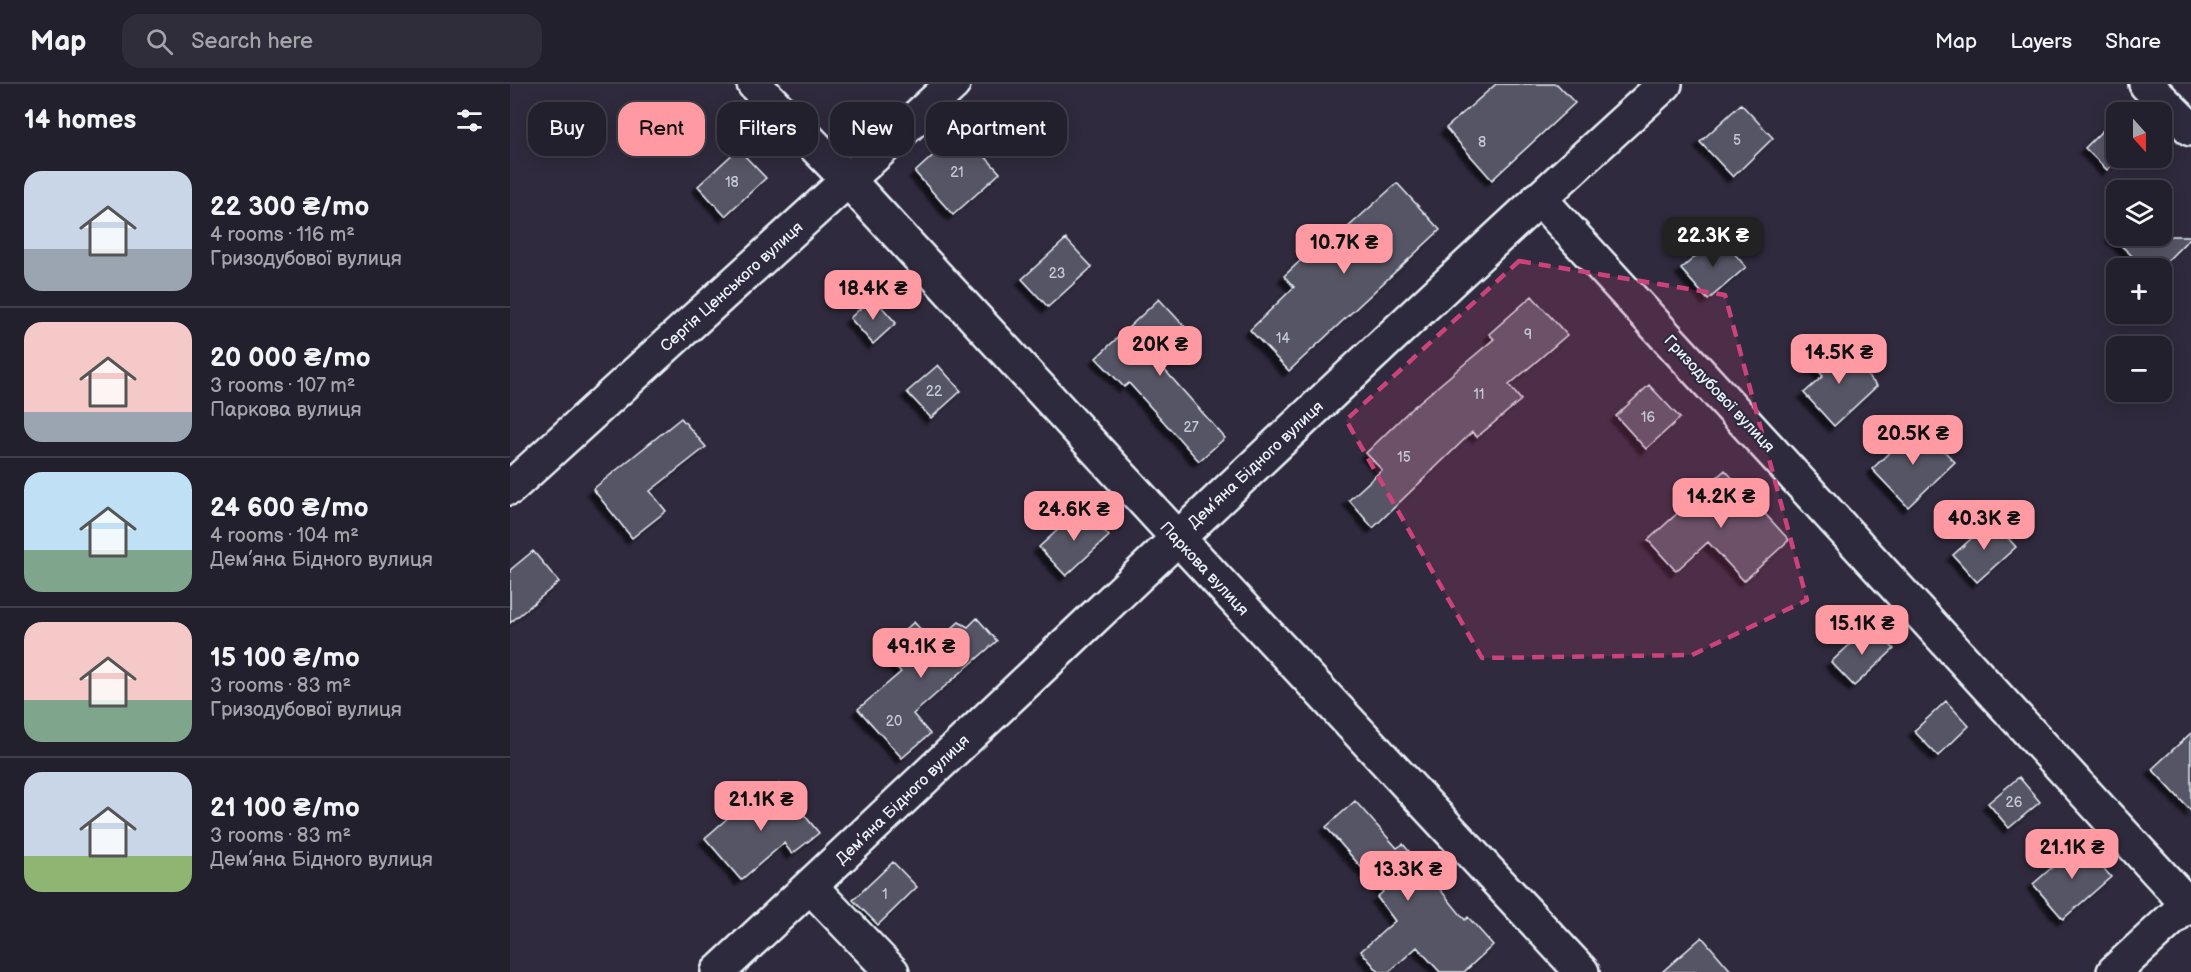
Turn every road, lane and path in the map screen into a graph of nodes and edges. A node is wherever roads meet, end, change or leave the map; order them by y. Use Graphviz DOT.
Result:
graph roads {
  1 [pos="754,84"];
  2 [pos="953,84"];
  3 [pos="1665,84"];
  4 [pos="2146,84"];
  5 [pos="2191,129"];
  6 [pos="847,179"];
  7 [pos="1539,198"];
  8 [pos="510,488"];
  9 [pos="1177,537"];
  10 [pos="810,886"];
  11 [pos="2190,904"];
  12 [pos="718,972"];
  13 [pos="892,972"];
  14 [pos="1582,972"];
  15 [pos="2114,972"];
  1 -- 6 [label="street, Паркова вулиця"];
  2 -- 6 [label="street, Сергія Ценського вулиця"];
  3 -- 7 [label="street, Дем’яна Бідного вулиця"];
  4 -- 5 [label="street"];
  6 -- 8 [label="street, Сергія Ценського вулиця"];
  6 -- 9 [label="street, Паркова вулиця"];
  7 -- 9 [label="street, Дем’яна Бідного вулиця"];
  7 -- 11 [label="street, Гризодубової вулиця"];
  9 -- 10 [label="street, Дем’яна Бідного вулиця"];
  9 -- 14 [label="street, Паркова вулиця"];
  10 -- 12 [label="street, Дем’яна Бідного вулиця"];
  10 -- 13 [label="street"];
  11 -- 15 [label="street"];
}
